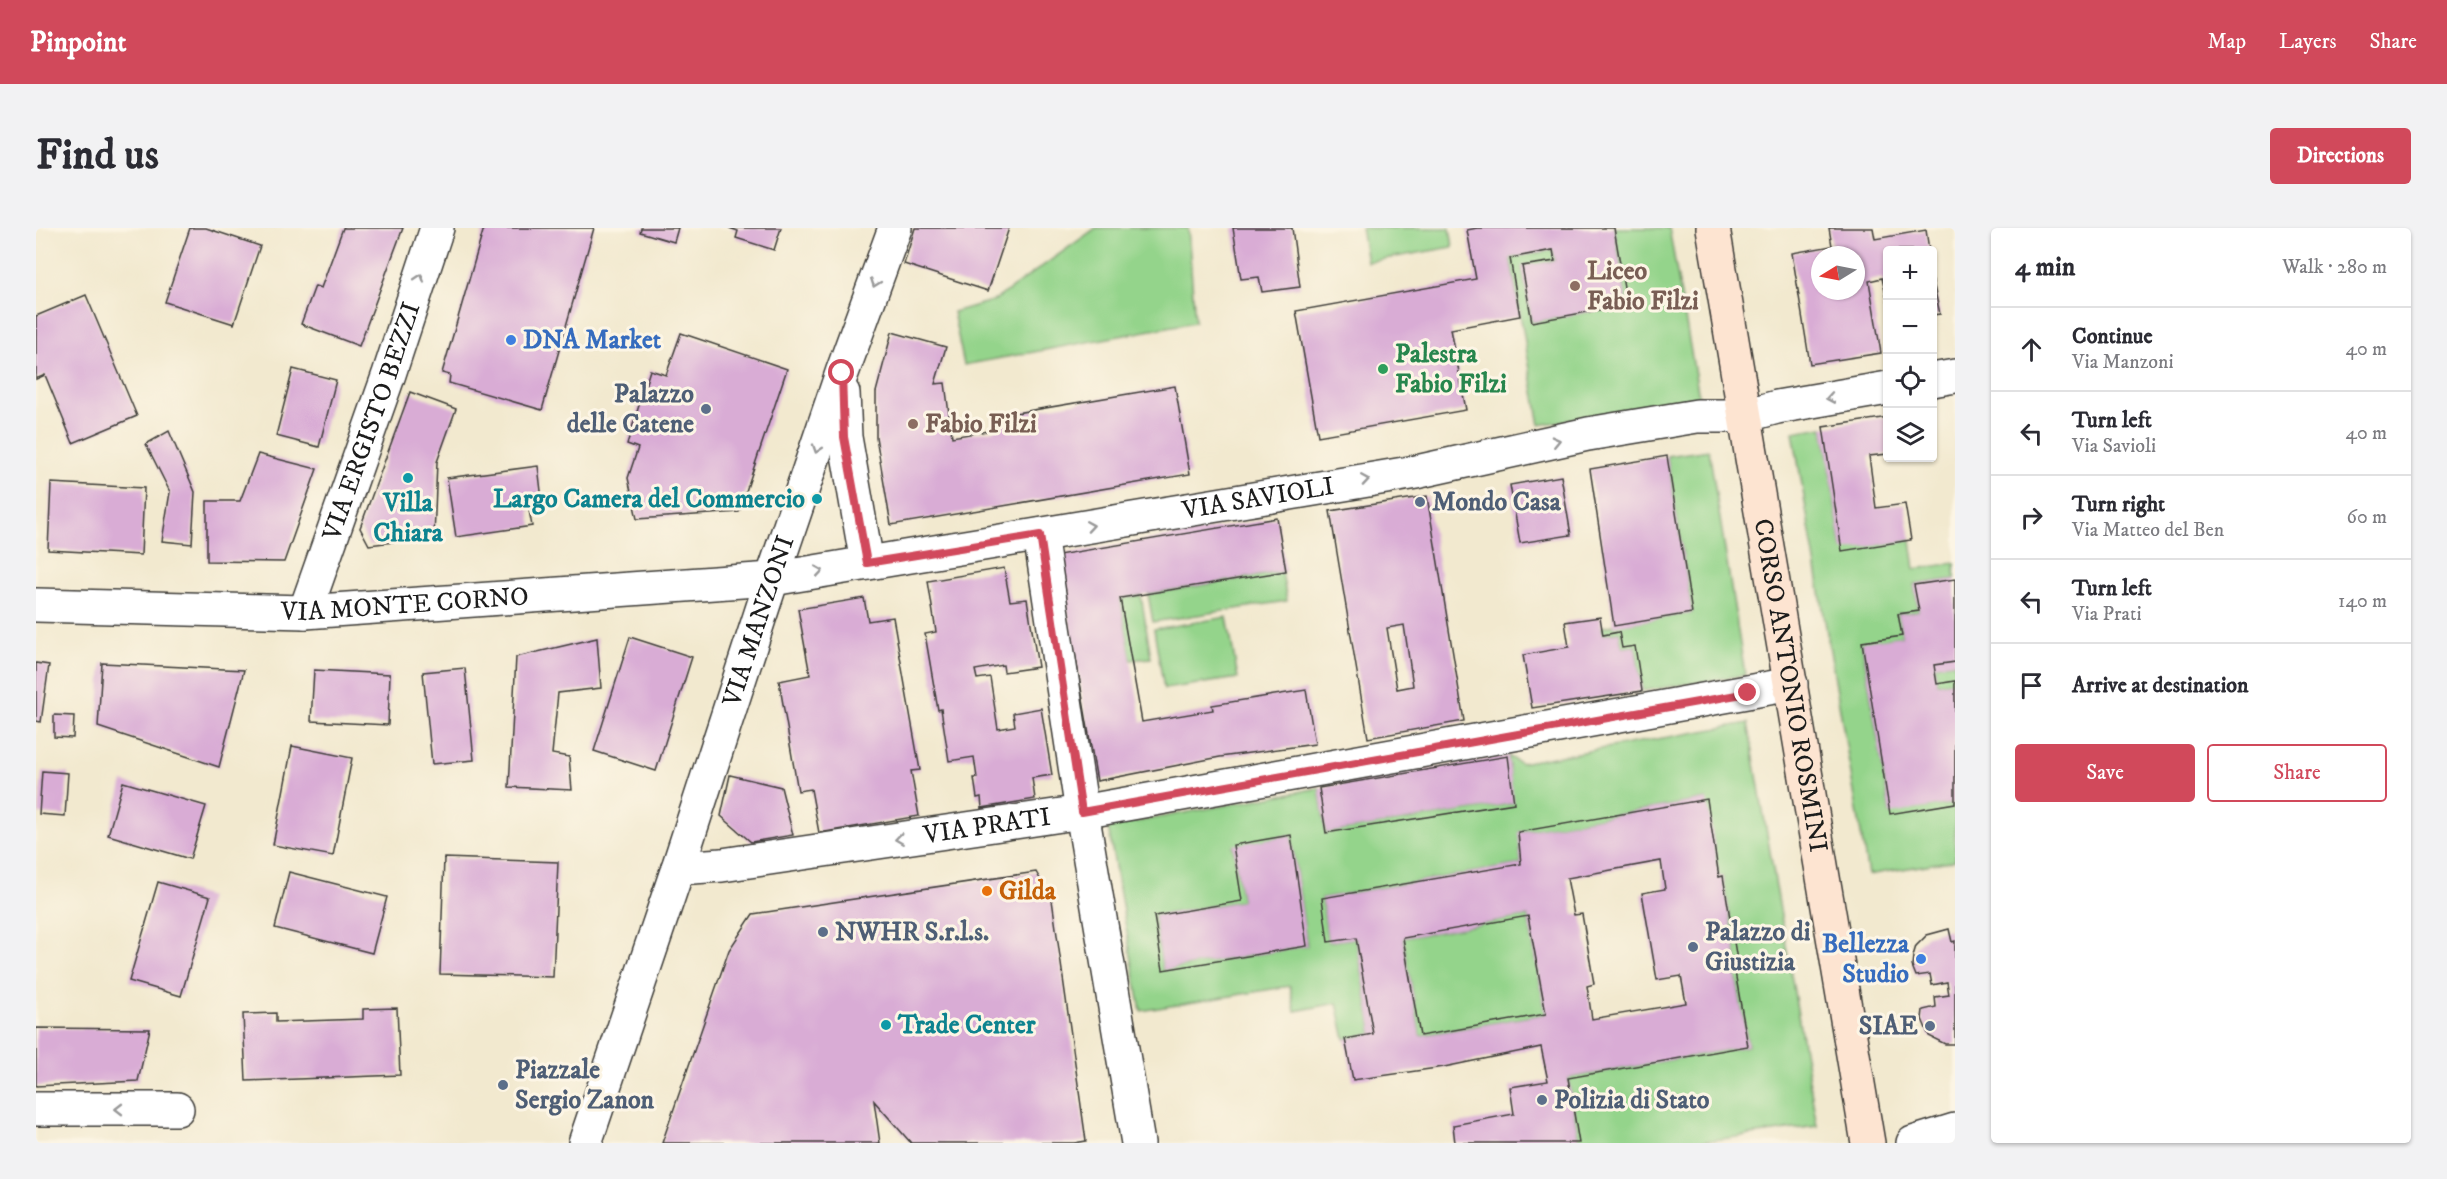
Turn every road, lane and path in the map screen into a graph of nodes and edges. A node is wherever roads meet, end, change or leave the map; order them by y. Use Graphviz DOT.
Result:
graph roads {
  1 [pos="437,228"];
  2 [pos="895,228"];
  3 [pos="1713,228"];
  4 [pos="842,373"];
  5 [pos="1955,376"];
  6 [pos="1937,379"];
  7 [pos="1883,389"];
  8 [pos="1744,416"];
  9 [pos="1040,535"];
  10 [pos="867,563"];
  11 [pos="772,579"];
  12 [pos="36,604"];
  13 [pos="305,612"];
  14 [pos="1791,684"];
  15 [pos="1082,812"];
  16 [pos="678,867"];
  17 [pos="177,1109"];
  18 [pos="36,1110"];
  19 [pos="1955,1130"];
  20 [pos="585,1143"];
  21 [pos="1138,1143"];
  22 [pos="1868,1143"];
  23 [pos="1913,1143"];
  13 -- 1 [label="street, VIA ERGISTO BEZZI, one-way"];
  2 -- 4 [label="street, VIA MANZONI, one-way"];
  3 -- 8 [label="main road, CORSO ANTONIO ROSMINI"];
  4 -- 10 [label="street, VIA MANZONI"];
  4 -- 11 [label="street, VIA MANZONI, one-way"];
  5 -- 6 [label="street"];
  7 -- 8 [label="street, VIA SAVIOLI, one-way"];
  9 -- 8 [label="street, VIA SAVIOLI, one-way"];
  8 -- 14 [label="main road, CORSO ANTONIO ROSMINI"];
  9 -- 10 [label="street, VIA SAVIOLI"];
  9 -- 15 [label="street"];
  11 -- 10 [label="street, VIA SAVIOLI, one-way"];
  11 -- 13 [label="street, VIA MONTE CORNO"];
  11 -- 16 [label="street, VIA MANZONI"];
  12 -- 13 [label="street, VIA MONTE CORNO"];
  14 -- 15 [label="street, VIA PRATI"];
  14 -- 22 [label="main road, CORSO ANTONIO ROSMINI"];
  15 -- 16 [label="street, VIA PRATI, one-way"];
  15 -- 21 [label="street"];
  16 -- 20 [label="street, VIA MANZONI"];
  17 -- 18 [label="street, one-way"];
  19 -- 23 [label="street"];
}
